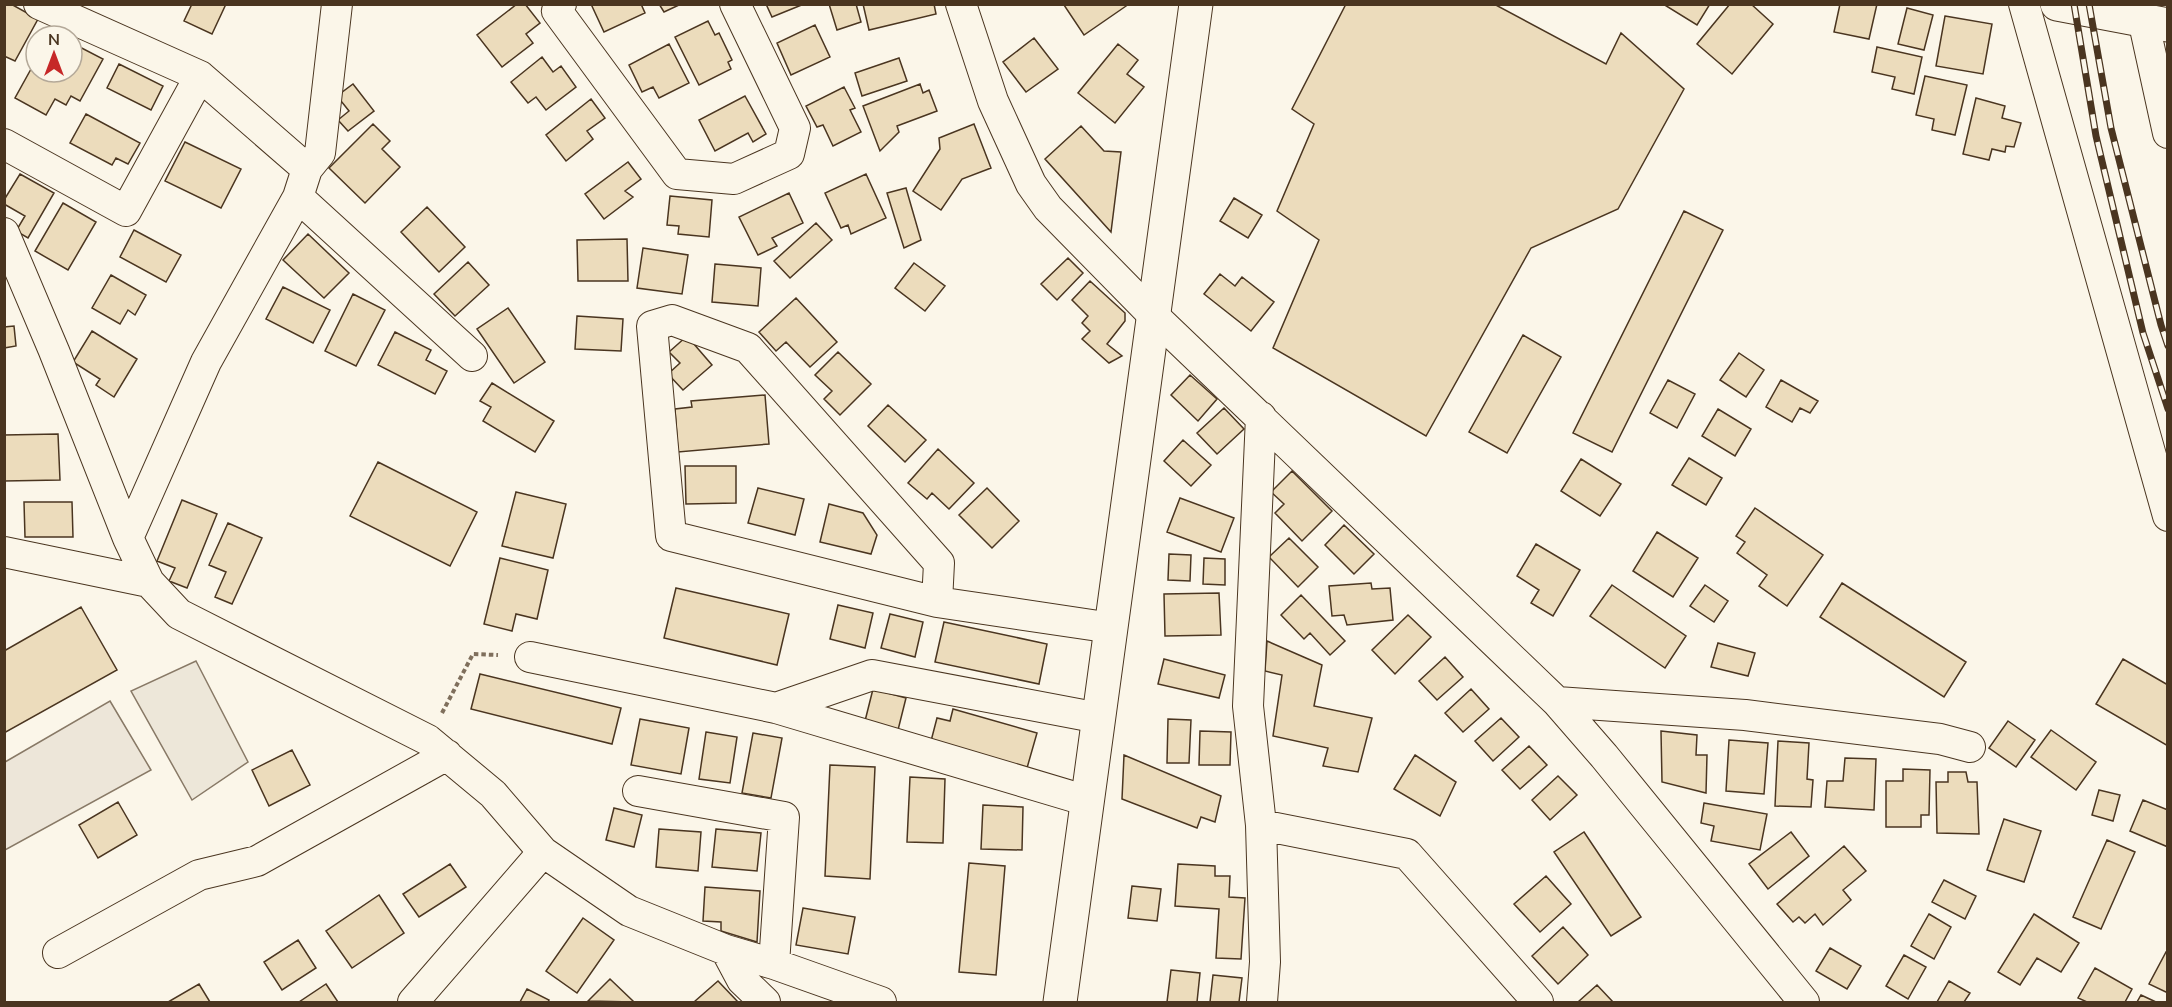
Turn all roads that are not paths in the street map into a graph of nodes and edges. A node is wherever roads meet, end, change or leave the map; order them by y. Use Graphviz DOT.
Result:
graph roads {
  1 [pos="39,4"];
  2 [pos="337,4"];
  3 [pos="561,4"];
  4 [pos="735,4"];
  5 [pos="961,4"];
  6 [pos="1196,4"];
  7 [pos="2024,4"];
  8 [pos="2057,4"];
  9 [pos="2155,22"];
  10 [pos="200,76"];
  11 [pos="2168,133"];
  12 [pos="4,144"];
  13 [pos="307,169"];
  14 [pos="298,197"];
  15 [pos="4,233"];
  16 [pos="1154,316"];
  17 [pos="472,356"];
  18 [pos="1262,417"];
  19 [pos="2168,516"];
  20 [pos="128,538"];
  21 [pos="4,552"];
  22 [pos="149,582"];
  23 [pos="937,602"];
  24 [pos="1112,628"];
  25 [pos="530,657"];
  26 [pos="1557,702"];
  27 [pos="776,708"];
  28 [pos="1099,718"];
  29 [pos="437,747"];
  30 [pos="1970,747"];
  31 [pos="638,791"];
  32 [pos="1088,801"];
  33 [pos="1262,825"];
  34 [pos="543,852"];
  35 [pos="726,950"];
  36 [pos="58,953"];
  37 [pos="774,964"];
  38 [pos="413,1002"];
  39 [pos="765,1002"];
  40 [pos="881,1002"];
  41 [pos="1060,1002"];
  42 [pos="1262,1002"];
  43 [pos="1538,1002"];
  44 [pos="1804,1002"];
  1 -- 10 [label="street"];
  2 -- 13 [label="street"];
  3 -- 4 [label="street"];
  5 -- 16 [label="street"];
  6 -- 16 [label="street"];
  7 -- 19 [label="street"];
  8 -- 9 [label="street"];
  9 -- 11 [label="street"];
  10 -- 12 [label="street"];
  10 -- 13 [label="street"];
  13 -- 14 [label="street"];
  14 -- 17 [label="street"];
  14 -- 20 [label="street"];
  15 -- 20 [label="street"];
  16 -- 18 [label="street"];
  16 -- 24 [label="street"];
  18 -- 26 [label="street"];
  18 -- 33 [label="street"];
  20 -- 22 [label="street"];
  21 -- 22 [label="street"];
  22 -- 29 [label="street"];
  23 -- 23 [label="street"];
  23 -- 24 [label="street"];
  24 -- 28 [label="street"];
  25 -- 27 [label="street"];
  26 -- 30 [label="street"];
  26 -- 44 [label="street"];
  27 -- 28 [label="street"];
  27 -- 32 [label="street"];
  28 -- 32 [label="street"];
  29 -- 34 [label="street"];
  29 -- 36 [label="street"];
  31 -- 37 [label="street"];
  32 -- 41 [label="street"];
  33 -- 42 [label="street"];
  33 -- 43 [label="street"];
  34 -- 35 [label="street"];
  34 -- 38 [label="street"];
  35 -- 37 [label="street"];
  35 -- 39 [label="street"];
  37 -- 40 [label="street"];
}
